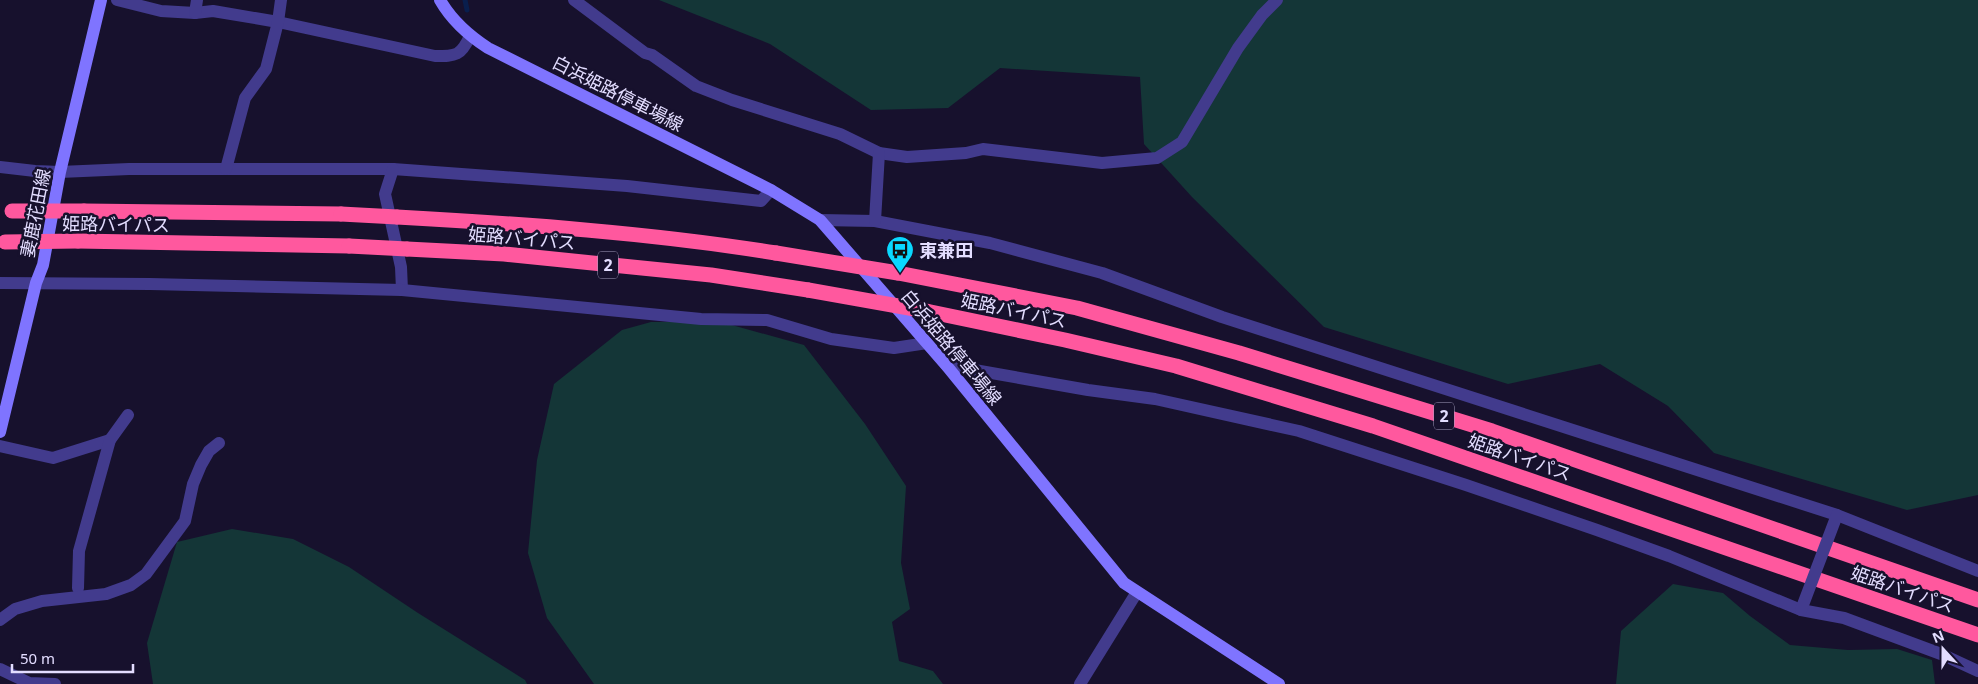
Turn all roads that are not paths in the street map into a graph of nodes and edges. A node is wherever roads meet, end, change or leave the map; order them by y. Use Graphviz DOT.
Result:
graph roads {
  1 [pos="101,0"];
  2 [pos="117,0"];
  3 [pos="197,0"];
  4 [pos="281,0"];
  5 [pos="440,0"];
  6 [pos="574,0"];
  7 [pos="1277,0"];
  8 [pos="194,14"];
  9 [pos="278,22"];
  10 [pos="470,36"];
  11 [pos="879,153"];
  12 [pos="0,166"];
  13 [pos="226,169"];
  14 [pos="393,169"];
  15 [pos="60,172"];
  16 [pos="771,190"];
  17 [pos="6,211"];
  18 [pos="820,220"];
  19 [pos="875,221"];
  20 [pos="3,242"];
  21 [pos="0,283"];
  22 [pos="36,283"];
  23 [pos="402,290"];
  24 [pos="927,343"];
  25 [pos="946,365"];
  26 [pos="128,414"];
  27 [pos="0,432"];
  28 [pos="110,440"];
  29 [pos="219,443"];
  30 [pos="0,446"];
  31 [pos="1837,515"];
  32 [pos="1978,571"];
  33 [pos="78,588"];
  34 [pos="1137,592"];
  35 [pos="1978,600"];
  36 [pos="1801,610"];
  37 [pos="0,620"];
  38 [pos="1978,635"];
  39 [pos="0,669"];
  40 [pos="1978,670"];
  41 [pos="29,684"];
  42 [pos="55,684"];
  43 [pos="1080,684"];
  44 [pos="1279,684"];
  1 -- 15 [label="main road, 妻鹿花田線"];
  2 -- 8 [label="street"];
  3 -- 8 [label="street"];
  4 -- 9 [label="street"];
  5 -- 10 [label="main road, 白浜姫路停車場線"];
  6 -- 11 [label="street"];
  7 -- 11 [label="street"];
  8 -- 9 [label="street"];
  9 -- 10 [label="street"];
  9 -- 13 [label="street"];
  10 -- 16 [label="main road, 白浜姫路停車場線"];
  11 -- 19 [label="street"];
  12 -- 15 [label="street"];
  13 -- 14 [label="street"];
  13 -- 15 [label="street"];
  14 -- 16 [label="street"];
  14 -- 23 [label="street"];
  15 -- 22 [label="main road, 妻鹿花田線"];
  16 -- 18 [label="main road, 白浜姫路停車場線"];
  17 -- 35 [label="highway, 姫路バイパス / 2, bridge"];
  18 -- 19 [label="street"];
  18 -- 24 [label="main road, 白浜姫路停車場線"];
  19 -- 31 [label="street"];
  20 -- 38 [label="highway, 姫路バイパス / 2, bridge"];
  21 -- 22 [label="street"];
  22 -- 23 [label="street"];
  22 -- 27 [label="main road, 妻鹿花田線"];
  23 -- 24 [label="street"];
  24 -- 25 [label="main road, 白浜姫路停車場線"];
  25 -- 34 [label="main road, 白浜姫路停車場線"];
  25 -- 36 [label="street"];
  26 -- 28 [label="street"];
  28 -- 30 [label="street"];
  28 -- 33 [label="street"];
  29 -- 37 [label="street"];
  31 -- 32 [label="street"];
  31 -- 36 [label="street, bridge"];
  34 -- 43 [label="street"];
  34 -- 44 [label="main road, 白浜姫路停車場線"];
  36 -- 40 [label="street"];
  39 -- 41 [label="street"];
  41 -- 42 [label="street"];
}
